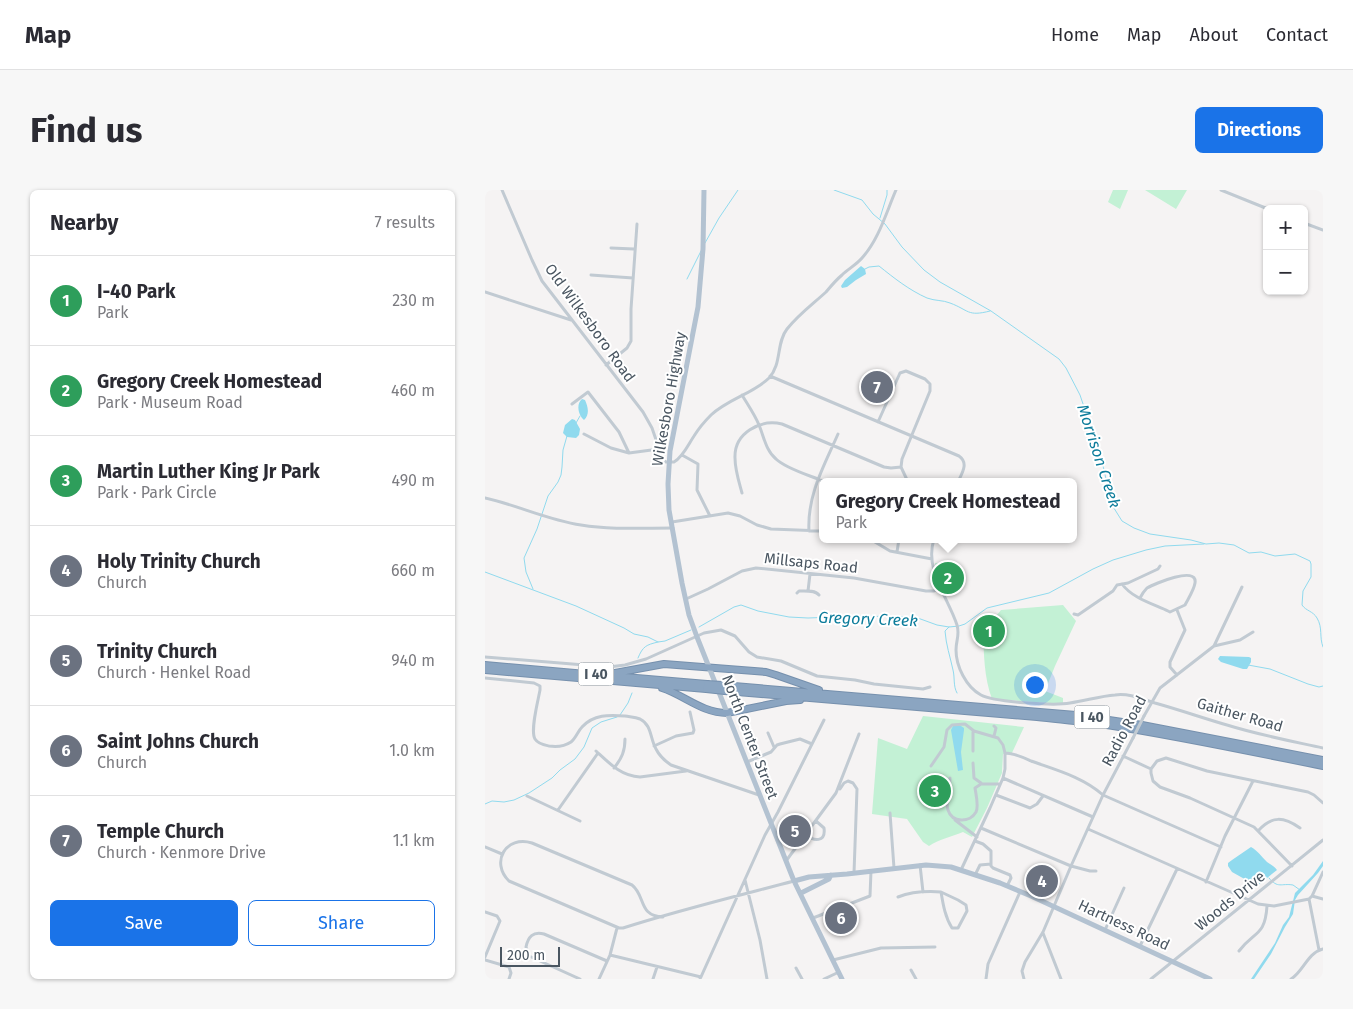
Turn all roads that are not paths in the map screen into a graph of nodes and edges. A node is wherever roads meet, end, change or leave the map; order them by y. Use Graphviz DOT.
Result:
graph roads {
  1 [pos="502,190"];
  2 [pos="704,190"];
  3 [pos="896,190"];
  4 [pos="1221,190"];
  5 [pos="1263,207"];
  6 [pos="637,224"];
  7 [pos="1308,224"];
  8 [pos="1323,230"];
  9 [pos="611,248"];
  10 [pos="634,249"];
  11 [pos="591,275"];
  12 [pos="633,278"];
  13 [pos="485,292"];
  14 [pos="572,321"];
  15 [pos="605,365"];
  16 [pos="772,377"];
  17 [pos="742,395"];
  18 [pos="572,404"];
  19 [pos="878,422"];
  20 [pos="759,424"];
  21 [pos="584,434"];
  22 [pos="838,434"];
  23 [pos="911,435"];
  24 [pos="833,446"];
  25 [pos="659,448"];
  26 [pos="629,453"];
  27 [pos="682,454"];
  28 [pos="669,462"];
  29 [pos="901,467"];
  30 [pos="906,478"];
  31 [pos="960,478"];
  32 [pos="818,479"];
  33 [pos="743,493"];
  34 [pos="485,498"];
  35 [pos="710,516"];
  36 [pos="672,525"];
  37 [pos="809,531"];
  38 [pos="819,531"];
  39 [pos="876,543"];
  40 [pos="898,543"];
  41 [pos="933,543"];
  42 [pos="897,552"];
  43 [pos="932,559"];
  44 [pos="1160,566"];
  45 [pos="810,574"];
  46 [pos="1122,584"];
  47 [pos="1242,587"];
  48 [pos="939,588"];
  49 [pos="808,592"];
  50 [pos="797,593"];
  51 [pos="819,595"];
  52 [pos="1140,598"];
  53 [pos="685,599"];
  54 [pos="1177,610"];
  55 [pos="1074,614"];
  56 [pos="1253,632"];
  57 [pos="697,637"];
  58 [pos="1214,646"];
  59 [pos="485,657"];
  60 [pos="485,665"];
  61 [pos="709,667"];
  62 [pos="485,670"];
  63 [pos="581,673"];
  64 [pos="1177,675"];
  65 [pos="485,678"];
  66 [pos="643,684"];
  67 [pos="706,686"];
  68 [pos="930,687"];
  69 [pos="724,688"];
  70 [pos="857,696"];
  71 [pos="828,699"];
  72 [pos="1152,702"];
  73 [pos="690,712"];
  74 [pos="727,713"];
  75 [pos="825,720"];
  76 [pos="994,726"];
  77 [pos="973,730"];
  78 [pos="769,733"];
  79 [pos="859,734"];
  80 [pos="994,736"];
  81 [pos="1213,738"];
  82 [pos="625,739"];
  83 [pos="812,744"];
  84 [pos="654,746"];
  85 [pos="775,748"];
  86 [pos="1323,748"];
  87 [pos="973,751"];
  88 [pos="1005,753"];
  89 [pos="1123,756"];
  90 [pos="1323,756"];
  91 [pos="1323,760"];
  92 [pos="746,763"];
  93 [pos="973,763"];
  94 [pos="931,766"];
  95 [pos="615,768"];
  96 [pos="1323,768"];
  97 [pos="1151,769"];
  98 [pos="687,770"];
  99 [pos="949,778"];
  100 [pos="974,778"];
  101 [pos="1003,778"];
  102 [pos="1253,781"];
  103 [pos="981,784"];
  104 [pos="1000,784"];
  105 [pos="975,788"];
  106 [pos="836,793"];
  107 [pos="759,795"];
  108 [pos="996,795"];
  109 [pos="1103,795"];
  110 [pos="527,796"];
  111 [pos="1043,796"];
  112 [pos="1323,803"];
  113 [pos="558,810"];
  114 [pos="890,813"];
  115 [pos="1093,817"];
  116 [pos="953,818"];
  117 [pos="1234,818"];
  118 [pos="965,819"];
  119 [pos="580,821"];
  120 [pos="816,821"];
  121 [pos="771,824"];
  122 [pos="962,826"];
  123 [pos="981,828"];
  124 [pos="1300,828"];
  125 [pos="1088,829"];
  126 [pos="1258,831"];
  127 [pos="805,835"];
  128 [pos="977,837"];
  129 [pos="1323,840"];
  130 [pos="975,841"];
  131 [pos="485,847"];
  132 [pos="1221,847"];
  133 [pos="502,854"];
  134 [pos="786,861"];
  135 [pos="991,864"];
  136 [pos="920,865"];
  137 [pos="1071,866"];
  138 [pos="1291,866"];
  139 [pos="894,869"];
  140 [pos="1177,869"];
  141 [pos="961,870"];
  142 [pos="871,871"];
  143 [pos="1096,871"];
  144 [pos="1323,872"];
  145 [pos="854,873"];
  146 [pos="831,875"];
  147 [pos="975,875"];
  148 [pos="745,880"];
  149 [pos="794,881"];
  150 [pos="1206,882"];
  151 [pos="1007,886"];
  152 [pos="1125,888"];
  153 [pos="923,892"];
  154 [pos="941,892"];
  155 [pos="1020,892"];
  156 [pos="748,893"];
  157 [pos="801,893"];
  158 [pos="737,896"];
  159 [pos="898,897"];
  160 [pos="1311,897"];
  161 [pos="1323,899"];
  162 [pos="1248,901"];
  163 [pos="1053,906"];
  164 [pos="1267,906"];
  165 [pos="485,912"];
  166 [pos="663,917"];
  167 [pos="813,918"];
  168 [pos="617,928"];
  169 [pos="1105,930"];
  170 [pos="1043,932"];
  171 [pos="1140,946"];
  172 [pos="935,947"];
  173 [pos="1239,950"];
  174 [pos="1321,950"];
  175 [pos="610,955"];
  176 [pos="485,959"];
  177 [pos="833,960"];
  178 [pos="607,961"];
  179 [pos="1174,962"];
  180 [pos="657,967"];
  181 [pos="796,968"];
  182 [pos="911,970"];
  183 [pos="839,972"];
  184 [pos="700,978"];
  185 [pos="984,978"];
  186 [pos="509,979"];
  187 [pos="580,979"];
  188 [pos="599,979"];
  189 [pos="653,979"];
  190 [pos="767,979"];
  191 [pos="802,979"];
  192 [pos="824,979"];
  193 [pos="842,979"];
  194 [pos="916,979"];
  195 [pos="1024,979"];
  196 [pos="1061,979"];
  197 [pos="1151,979"];
  198 [pos="1210,979"];
  199 [pos="1291,979"];
  1 -- 14 [label="street, Old Wilkesboro Road"];
  2 -- 28 [label="main road, Wilkesboro Highway"];
  3 -- 16 [label="street"];
  4 -- 5 [label="street"];
  6 -- 10 [label="street"];
  7 -- 8 [label="street"];
  9 -- 10 [label="street"];
  10 -- 12 [label="street"];
  11 -- 12 [label="street"];
  12 -- 15 [label="street"];
  13 -- 14 [label="street"];
  14 -- 15 [label="street, Old Wilkesboro Road"];
  15 -- 25 [label="street, Old Wilkesboro Road"];
  16 -- 17 [label="street"];
  16 -- 19 [label="street"];
  17 -- 20 [label="street"];
  17 -- 27 [label="street"];
  18 -- 26 [label="street"];
  19 -- 23 [label="street"];
  19 -- 23 [label="street"];
  20 -- 24 [label="street"];
  20 -- 32 [label="street"];
  20 -- 33 [label="street"];
  21 -- 26 [label="street"];
  22 -- 24 [label="street"];
  23 -- 29 [label="street"];
  23 -- 31 [label="street"];
  24 -- 29 [label="street"];
  24 -- 32 [label="street"];
  25 -- 26 [label="street"];
  25 -- 28 [label="street, Old Wilkesboro Road"];
  27 -- 28 [label="street"];
  27 -- 35 [label="street"];
  28 -- 36 [label="main road, Wilkesboro Highway"];
  29 -- 30 [label="street"];
  32 -- 37 [label="street"];
  34 -- 36 [label="street"];
  35 -- 36 [label="street"];
  35 -- 37 [label="street"];
  36 -- 53 [label="main road, Wilkesboro Highway"];
  37 -- 38 [label="street"];
  39 -- 42 [label="street"];
  40 -- 42 [label="street"];
  41 -- 43 [label="street"];
  42 -- 43 [label="street"];
  43 -- 48 [label="street"];
  44 -- 46 [label="street"];
  45 -- 48 [label="street, Millsaps Road"];
  45 -- 49 [label="street"];
  45 -- 53 [label="street, Millsaps Road"];
  46 -- 52 [label="street"];
  46 -- 55 [label="street"];
  47 -- 58 [label="street, Radio Road"];
  48 -- 72 [label="street, Gaither Road"];
  49 -- 50 [label="street"];
  49 -- 51 [label="street"];
  52 -- 54 [label="street"];
  52 -- 54 [label="street"];
  53 -- 57 [label="main road, Wilkesboro Highway"];
  54 -- 64 [label="street"];
  56 -- 58 [label="street"];
  57 -- 59 [label="street"];
  57 -- 61 [label="main road, Wilkesboro Highway"];
  57 -- 68 [label="street"];
  58 -- 64 [label="street, Radio Road"];
  60 -- 63 [label="highway, I 40"];
  61 -- 63 [label="highway"];
  61 -- 70 [label="highway"];
  61 -- 74 [label="main road, North Center Street"];
  62 -- 66 [label="highway, I 40"];
  63 -- 67 [label="highway, I 40"];
  64 -- 72 [label="street, Radio Road"];
  65 -- 84 [label="street"];
  66 -- 67 [label="highway, I 40"];
  66 -- 74 [label="highway"];
  67 -- 69 [label="highway, I 40, bridge"];
  69 -- 70 [label="highway, I 40"];
  69 -- 71 [label="highway, I 40"];
  70 -- 81 [label="highway, I 40"];
  71 -- 74 [label="highway"];
  71 -- 96 [label="highway, I 40"];
  72 -- 86 [label="street, Gaither Road"];
  72 -- 89 [label="street, Radio Road, bridge"];
  73 -- 84 [label="street"];
  74 -- 92 [label="main road, North Center Street"];
  75 -- 83 [label="street"];
  76 -- 80 [label="street"];
  77 -- 80 [label="street"];
  77 -- 87 [label="street"];
  77 -- 94 [label="street"];
  78 -- 85 [label="street"];
  79 -- 106 [label="street"];
  80 -- 88 [label="street"];
  81 -- 90 [label="highway"];
  81 -- 91 [label="highway, I 40"];
  82 -- 95 [label="street"];
  83 -- 85 [label="street"];
  83 -- 121 [label="street"];
  84 -- 98 [label="street"];
  85 -- 92 [label="street"];
  88 -- 101 [label="street"];
  88 -- 109 [label="street"];
  89 -- 97 [label="street"];
  89 -- 109 [label="street, Radio Road"];
  92 -- 107 [label="main road, North Center Street"];
  93 -- 100 [label="street"];
  95 -- 98 [label="street"];
  95 -- 113 [label="street"];
  97 -- 102 [label="street"];
  97 -- 117 [label="street"];
  98 -- 107 [label="street"];
  99 -- 116 [label="street"];
  100 -- 103 [label="street"];
  100 -- 105 [label="street"];
  101 -- 104 [label="street"];
  101 -- 111 [label="street"];
  102 -- 112 [label="street"];
  102 -- 117 [label="street"];
  103 -- 104 [label="street"];
  103 -- 105 [label="street"];
  104 -- 108 [label="street"];
  105 -- 118 [label="street"];
  106 -- 120 [label="street"];
  106 -- 145 [label="street"];
  107 -- 121 [label="main road, North Center Street"];
  108 -- 111 [label="street"];
  108 -- 123 [label="street"];
  109 -- 115 [label="street, Radio Road"];
  109 -- 132 [label="street"];
  110 -- 113 [label="street"];
  111 -- 115 [label="street"];
  113 -- 119 [label="street"];
  114 -- 139 [label="street"];
  115 -- 125 [label="street, Radio Road"];
  116 -- 118 [label="street"];
  116 -- 122 [label="street"];
  117 -- 126 [label="street"];
  117 -- 132 [label="street"];
  118 -- 122 [label="street"];
  120 -- 127 [label="street"];
  120 -- 127 [label="street"];
  121 -- 134 [label="main road, North Center Street"];
  121 -- 148 [label="street"];
  122 -- 128 [label="street"];
  123 -- 128 [label="street"];
  123 -- 137 [label="street"];
  124 -- 126 [label="street"];
  125 -- 137 [label="street, Radio Road"];
  125 -- 140 [label="street"];
  126 -- 138 [label="street"];
  127 -- 134 [label="street"];
  128 -- 130 [label="street"];
  129 -- 138 [label="street, Woods Drive"];
  130 -- 135 [label="street"];
  130 -- 141 [label="street"];
  131 -- 133 [label="street"];
  132 -- 150 [label="street"];
  133 -- 166 [label="street"];
  133 -- 168 [label="street"];
  134 -- 149 [label="main road, North Center Street"];
  135 -- 147 [label="street"];
  135 -- 151 [label="street"];
  136 -- 139 [label="main road, Hartness Road"];
  136 -- 141 [label="main road, Hartness Road"];
  136 -- 153 [label="street"];
  137 -- 143 [label="street"];
  137 -- 163 [label="street, Radio Road"];
  138 -- 162 [label="street, Woods Drive"];
  139 -- 142 [label="main road, Hartness Road"];
  140 -- 150 [label="street"];
  140 -- 171 [label="street"];
  141 -- 147 [label="main road, Hartness Road"];
  142 -- 145 [label="main road, Hartness Road"];
  142 -- 167 [label="street"];
  144 -- 160 [label="street"];
  145 -- 146 [label="main road, Hartness Road"];
  146 -- 149 [label="main road, Hartness Road"];
  146 -- 157 [label="main road"];
  147 -- 151 [label="main road, Hartness Road"];
  148 -- 156 [label="street"];
  148 -- 158 [label="street"];
  149 -- 156 [label="street"];
  149 -- 157 [label="main road, North Center Street"];
  150 -- 162 [label="street"];
  151 -- 155 [label="main road, Hartness Road"];
  152 -- 169 [label="street"];
  153 -- 154 [label="street"];
  153 -- 159 [label="street"];
  154 -- 154 [label="street"];
  155 -- 163 [label="main road, Hartness Road"];
  155 -- 185 [label="street"];
  156 -- 158 [label="street"];
  156 -- 190 [label="street"];
  157 -- 167 [label="main road, North Center Street"];
  158 -- 166 [label="street"];
  158 -- 184 [label="street"];
  160 -- 161 [label="street"];
  160 -- 164 [label="street"];
  160 -- 174 [label="street"];
  162 -- 164 [label="street"];
  162 -- 179 [label="street, Woods Drive"];
  163 -- 169 [label="main road, Hartness Road"];
  163 -- 170 [label="street, Radio Road"];
  164 -- 173 [label="street"];
  165 -- 176 [label="street"];
  166 -- 168 [label="street"];
  167 -- 177 [label="main road, North Center Street"];
  168 -- 175 [label="street"];
  169 -- 171 [label="main road, Hartness Road"];
  170 -- 195 [label="street, Radio Road"];
  170 -- 196 [label="street"];
  171 -- 179 [label="main road, Hartness Road"];
  172 -- 177 [label="street"];
  174 -- 199 [label="street"];
  175 -- 178 [label="street"];
  175 -- 180 [label="street"];
  176 -- 186 [label="street"];
  177 -- 183 [label="main road, North Center Street"];
  178 -- 187 [label="street"];
  178 -- 188 [label="street"];
  179 -- 197 [label="street, Woods Drive"];
  179 -- 198 [label="main road, Hartness Road"];
  180 -- 184 [label="street"];
  180 -- 189 [label="street"];
  181 -- 191 [label="street"];
  182 -- 194 [label="street"];
  183 -- 192 [label="street"];
  183 -- 193 [label="main road, North Center Street"];
}
